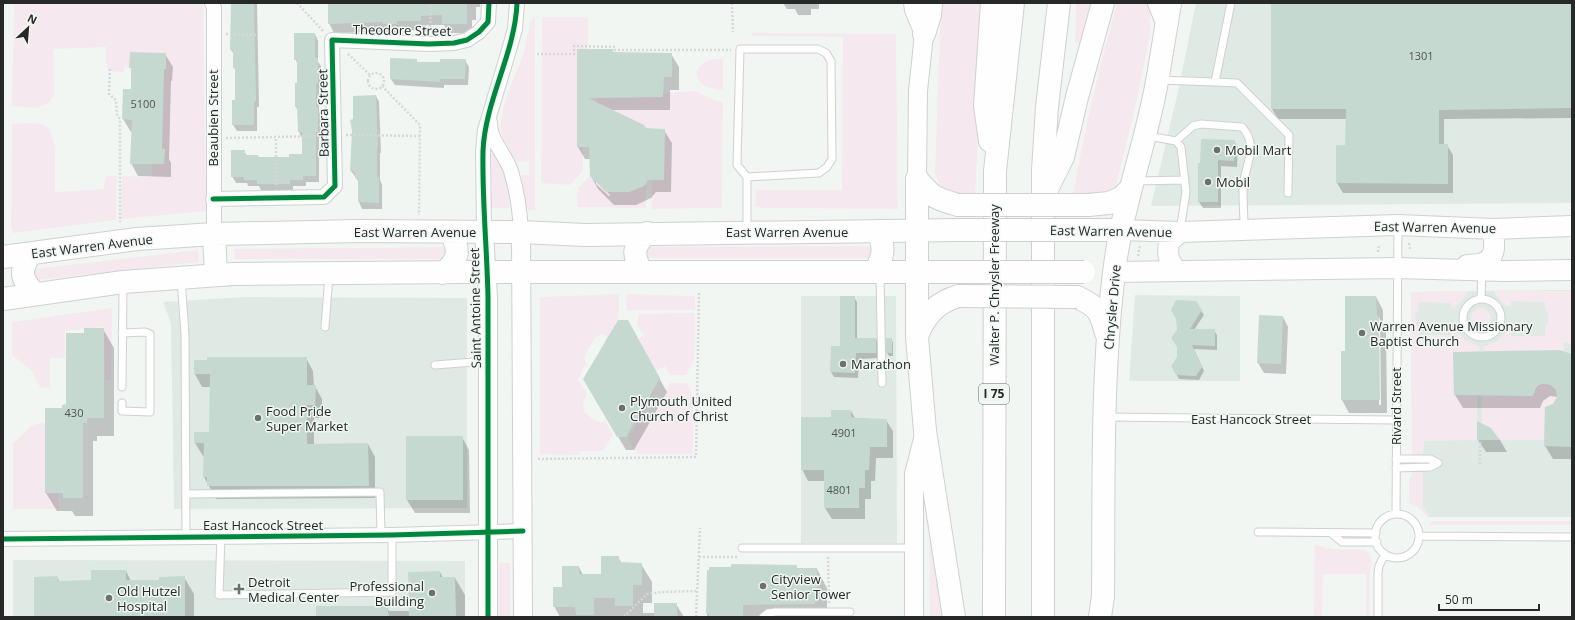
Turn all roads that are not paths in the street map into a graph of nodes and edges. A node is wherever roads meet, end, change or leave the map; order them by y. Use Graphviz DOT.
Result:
graph roads {
  1 [pos="212,3"];
  2 [pos="489,3"];
  3 [pos="517,3"];
  4 [pos="913,3"];
  5 [pos="931,3"];
  6 [pos="992,3"];
  7 [pos="1013,3"];
  8 [pos="1059,3"];
  9 [pos="1103,3"];
  10 [pos="1230,3"];
  11 [pos="1165,9"];
  12 [pos="924,34"];
  13 [pos="332,40"];
  14 [pos="1156,80"];
  15 [pos="1215,82"];
  16 [pos="491,105"];
  17 [pos="1144,135"];
  18 [pos="1176,141"];
  19 [pos="994,171"];
  20 [pos="747,177"];
  21 [pos="917,179"];
  22 [pos="1185,180"];
  23 [pos="1132,185"];
  24 [pos="1288,193"];
  25 [pos="1043,196"];
  26 [pos="213,200"];
  27 [pos="1398,225"];
  28 [pos="1572,226"];
  29 [pos="1493,229"];
  30 [pos="1121,230"];
  31 [pos="1244,230"];
  32 [pos="878,231"];
  33 [pos="917,231"];
  34 [pos="450,232"];
  35 [pos="484,232"];
  36 [pos="522,232"];
  37 [pos="747,232"];
  38 [pos="1180,232"];
  39 [pos="647,233"];
  40 [pos="214,234"];
  41 [pos="30,254"];
  42 [pos="3,257"];
  43 [pos="1397,268"];
  44 [pos="1425,269"];
  45 [pos="1482,270"];
  46 [pos="1572,270"];
  47 [pos="1177,271"];
  48 [pos="522,272"];
  49 [pos="641,272"];
  50 [pos="877,272"];
  51 [pos="917,272"];
  52 [pos="1114,272"];
  53 [pos="443,273"];
  54 [pos="487,273"];
  55 [pos="330,274"];
  56 [pos="216,275"];
  57 [pos="180,278"];
  58 [pos="123,282"];
  59 [pos="35,294"];
  60 [pos="3,299"];
  61 [pos="1482,299"];
  62 [pos="325,327"];
  63 [pos="122,333"];
  64 [pos="917,337"];
  65 [pos="1108,344"];
  66 [pos="488,361"];
  67 [pos="435,365"];
  68 [pos="882,383"];
  69 [pos="122,387"];
  70 [pos="122,403"];
  71 [pos="1106,417"];
  72 [pos="1396,420"];
  73 [pos="925,431"];
  74 [pos="1396,459"];
  75 [pos="1396,468"];
  76 [pos="186,494"];
  77 [pos="1396,514"];
  78 [pos="523,531"];
  79 [pos="488,532"];
  80 [pos="1258,532"];
  81 [pos="1331,533"];
  82 [pos="1376,533"];
  83 [pos="386,535"];
  84 [pos="221,536"];
  85 [pos="1419,536"];
  86 [pos="186,537"];
  87 [pos="1572,537"];
  88 [pos="3,539"];
  89 [pos="1376,542"];
  90 [pos="742,548"];
  91 [pos="915,548"];
  92 [pos="1385,554"];
  93 [pos="1103,610"];
  94 [pos="850,612"];
  95 [pos="488,617"];
  96 [pos="523,617"];
  97 [pos="762,617"];
  98 [pos="914,617"];
  99 [pos="954,617"];
  100 [pos="994,617"];
  101 [pos="1043,617"];
  102 [pos="1378,617"];
  1 -- 26 [label="street, Beaubien Street"];
  2 -- 13 [label="street, Theodore Street"];
  3 -- 16 [label="street, Saint Antoine Street"];
  4 -- 12 [label="street"];
  5 -- 12 [label="main road"];
  6 -- 19 [label="main road"];
  7 -- 19 [label="main road, Walter P. Chrysler Freeway / I 75"];
  8 -- 25 [label="main road"];
  9 -- 25 [label="main road"];
  10 -- 15 [label="lane"];
  11 -- 14 [label="main road, Chrysler Drive"];
  12 -- 21 [label="street"];
  13 -- 26 [label="street, Barbara Street"];
  14 -- 15 [label="lane"];
  14 -- 17 [label="main road, Chrysler Drive"];
  15 -- 24 [label="lane"];
  16 -- 35 [label="street, Saint Antoine Street"];
  16 -- 36 [label="street, Saint Antoine Street"];
  17 -- 18 [label="lane"];
  17 -- 23 [label="main road, Chrysler Drive"];
  18 -- 22 [label="lane"];
  18 -- 31 [label="lane"];
  19 -- 100 [label="main road, Walter P. Chrysler Freeway / I 75"];
  20 -- 20 [label="lane"];
  20 -- 37 [label="lane"];
  21 -- 23 [label="main road, bridge"];
  21 -- 33 [label="main road"];
  22 -- 23 [label="lane"];
  22 -- 38 [label="lane"];
  23 -- 30 [label="main road, Chrysler Drive"];
  25 -- 101 [label="main road"];
  26 -- 40 [label="street, Beaubien Street"];
  27 -- 29 [label="main road, East Warren Avenue"];
  27 -- 31 [label="main road, East Warren Avenue"];
  27 -- 43 [label="lane, Rivard Street"];
  28 -- 29 [label="main road, East Warren Avenue"];
  29 -- 44 [label="main road"];
  30 -- 33 [label="main road, East Warren Avenue, bridge"];
  30 -- 38 [label="main road, East Warren Avenue"];
  30 -- 52 [label="main road, Chrysler Drive"];
  31 -- 38 [label="main road, East Warren Avenue"];
  32 -- 33 [label="main road, East Warren Avenue"];
  32 -- 37 [label="main road, East Warren Avenue"];
  32 -- 50 [label="main road"];
  33 -- 51 [label="main road"];
  34 -- 35 [label="main road, East Warren Avenue"];
  34 -- 40 [label="main road, East Warren Avenue"];
  34 -- 53 [label="main road"];
  35 -- 36 [label="main road, East Warren Avenue"];
  35 -- 54 [label="street, Saint Antoine Street"];
  36 -- 39 [label="main road, East Warren Avenue"];
  36 -- 48 [label="street, Saint Antoine Street"];
  37 -- 39 [label="main road, East Warren Avenue"];
  38 -- 47 [label="main road"];
  39 -- 49 [label="main road"];
  40 -- 41 [label="main road, East Warren Avenue"];
  40 -- 56 [label="main road"];
  41 -- 42 [label="main road, East Warren Avenue"];
  41 -- 59 [label="main road"];
  43 -- 44 [label="main road"];
  43 -- 47 [label="main road"];
  43 -- 72 [label="lane, Rivard Street"];
  44 -- 45 [label="main road"];
  45 -- 46 [label="main road"];
  45 -- 61 [label="lane"];
  47 -- 52 [label="main road"];
  48 -- 49 [label="main road"];
  48 -- 54 [label="main road"];
  48 -- 78 [label="street, Saint Antoine Street"];
  49 -- 50 [label="main road"];
  50 -- 51 [label="main road"];
  50 -- 68 [label="lane"];
  51 -- 52 [label="main road, bridge"];
  51 -- 64 [label="main road"];
  52 -- 65 [label="main road, Chrysler Drive"];
  53 -- 54 [label="main road"];
  53 -- 55 [label="main road"];
  54 -- 66 [label="street, Saint Antoine Street"];
  55 -- 56 [label="main road"];
  55 -- 62 [label="lane"];
  56 -- 57 [label="main road"];
  57 -- 58 [label="main road"];
  57 -- 76 [label="lane"];
  58 -- 59 [label="main road"];
  58 -- 63 [label="lane"];
  59 -- 60 [label="main road"];
  61 -- 61 [label="lane"];
  63 -- 69 [label="lane"];
  63 -- 70 [label="lane"];
  64 -- 65 [label="main road, bridge"];
  64 -- 73 [label="main road"];
  65 -- 71 [label="main road, Chrysler Drive"];
  66 -- 67 [label="lane"];
  66 -- 79 [label="street, Saint Antoine Street"];
  71 -- 72 [label="lane, East Hancock Street"];
  71 -- 93 [label="main road, Chrysler Drive"];
  72 -- 74 [label="lane, Rivard Street"];
  73 -- 91 [label="street"];
  73 -- 99 [label="main road"];
  74 -- 75 [label="lane, Rivard Street"];
  74 -- 75 [label="lane"];
  75 -- 77 [label="lane, Rivard Street"];
  76 -- 83 [label="lane"];
  76 -- 86 [label="lane"];
  77 -- 82 [label="lane"];
  77 -- 85 [label="lane"];
  78 -- 79 [label="street, East Hancock Street"];
  78 -- 96 [label="street, Saint Antoine Street"];
  79 -- 83 [label="street, East Hancock Street"];
  79 -- 95 [label="street, Saint Antoine Street"];
  80 -- 81 [label="lane"];
  81 -- 82 [label="lane"];
  81 -- 89 [label="lane"];
  82 -- 89 [label="lane"];
  83 -- 84 [label="street, East Hancock Street"];
  83 -- 84 [label="lane"];
  84 -- 86 [label="street, East Hancock Street"];
  85 -- 87 [label="lane"];
  85 -- 92 [label="lane"];
  86 -- 88 [label="street, East Hancock Street"];
  89 -- 92 [label="lane"];
  90 -- 91 [label="lane"];
  91 -- 98 [label="street"];
  92 -- 102 [label="lane"];
  94 -- 97 [label="lane"];
}
